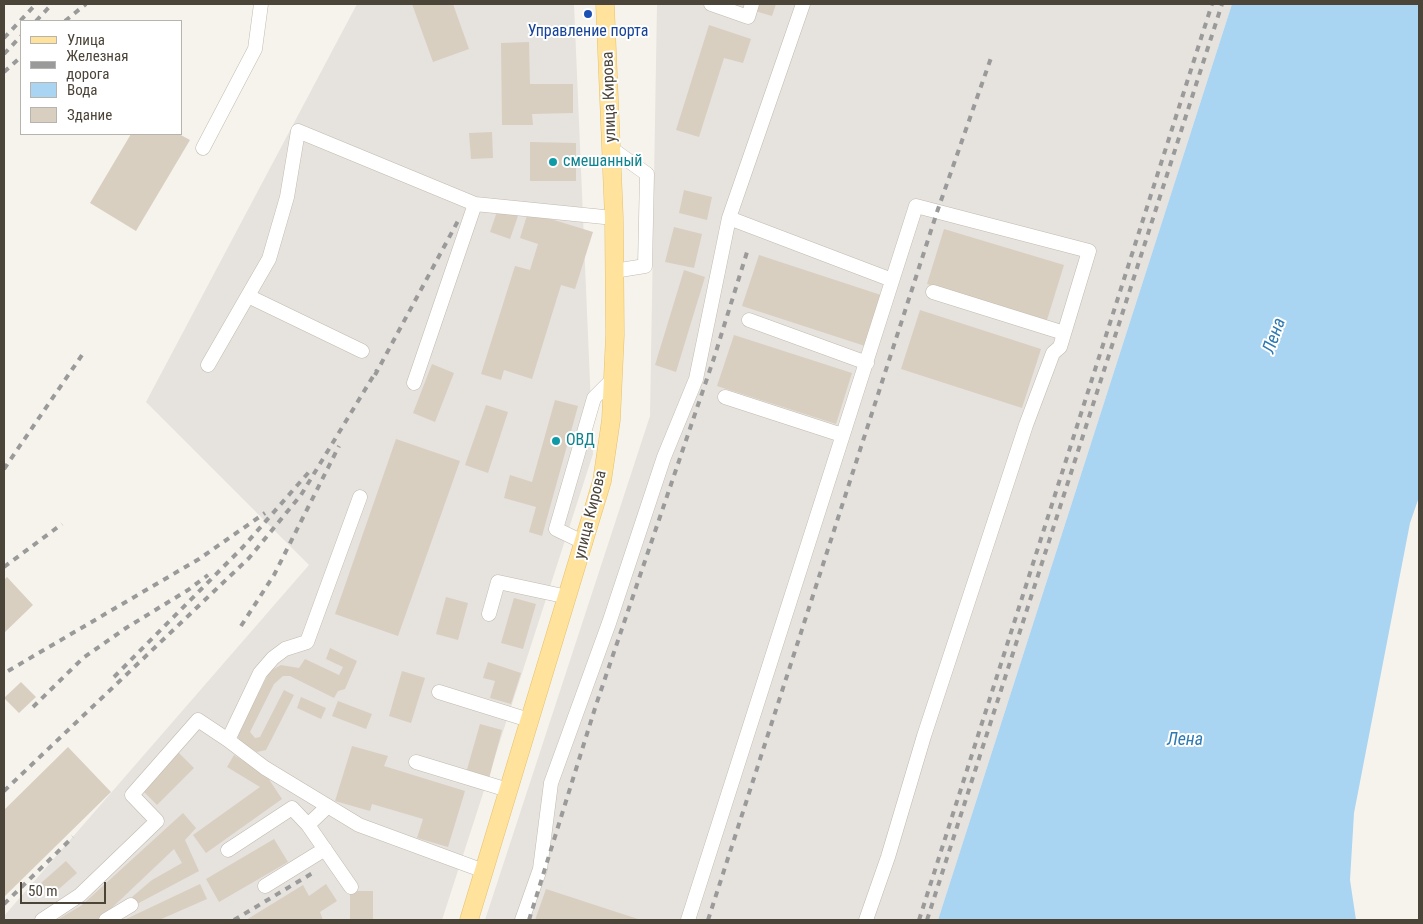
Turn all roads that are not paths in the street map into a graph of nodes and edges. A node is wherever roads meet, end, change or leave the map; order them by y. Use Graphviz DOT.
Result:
graph roads {
  1 [pos="261,4"];
  2 [pos="606,4"];
  3 [pos="711,4"];
  4 [pos="752,4"];
  5 [pos="803,4"];
  6 [pos="203,148"];
  7 [pos="612,149"];
  8 [pos="474,204"];
  9 [pos="614,218"];
  10 [pos="729,218"];
  11 [pos="614,271"];
  12 [pos="892,280"];
  13 [pos="933,292"];
  14 [pos="248,296"];
  15 [pos="749,320"];
  16 [pos="1064,333"];
  17 [pos="362,351"];
  18 [pos="867,363"];
  19 [pos="208,365"];
  20 [pos="613,379"];
  21 [pos="414,384"];
  22 [pos="725,397"];
  23 [pos="842,434"];
  24 [pos="360,497"];
  25 [pos="585,543"];
  26 [pos="568,597"];
  27 [pos="489,614"];
  28 [pos="439,692"];
  29 [pos="529,720"];
  30 [pos="228,740"];
  31 [pos="416,762"];
  32 [pos="508,790"];
  33 [pos="328,806"];
  34 [pos="308,824"];
  35 [pos="325,849"];
  36 [pos="228,850"];
  37 [pos="484,871"];
  38 [pos="265,886"];
  39 [pos="351,886"];
  40 [pos="131,905"];
  41 [pos="42,920"];
  42 [pos="106,920"];
  43 [pos="469,920"];
  44 [pos="522,920"];
  45 [pos="688,920"];
  46 [pos="866,920"];
  1 -- 6 [label="lane"];
  2 -- 7 [label="main road, улица Кирова"];
  3 -- 4 [label="lane"];
  5 -- 10 [label="lane"];
  7 -- 9 [label="main road, улица Кирова"];
  7 -- 11 [label="lane"];
  8 -- 9 [label="lane"];
  8 -- 14 [label="lane"];
  8 -- 21 [label="lane"];
  9 -- 11 [label="main road, улица Кирова"];
  10 -- 12 [label="lane"];
  10 -- 44 [label="lane"];
  11 -- 20 [label="main road, улица Кирова"];
  12 -- 16 [label="lane"];
  12 -- 18 [label="lane"];
  13 -- 16 [label="lane"];
  14 -- 17 [label="lane"];
  14 -- 19 [label="lane"];
  15 -- 18 [label="lane"];
  16 -- 46 [label="lane"];
  18 -- 23 [label="lane"];
  20 -- 25 [label="main road, улица Кирова"];
  20 -- 25 [label="lane"];
  22 -- 23 [label="lane"];
  23 -- 45 [label="lane"];
  24 -- 30 [label="lane"];
  25 -- 26 [label="main road, улица Кирова"];
  26 -- 27 [label="lane"];
  26 -- 29 [label="main road, улица Кирова"];
  28 -- 29 [label="lane"];
  29 -- 32 [label="main road, улица Кирова"];
  30 -- 33 [label="lane"];
  30 -- 41 [label="lane"];
  31 -- 32 [label="lane"];
  32 -- 37 [label="main road, улица Кирова"];
  33 -- 34 [label="lane"];
  33 -- 37 [label="lane"];
  34 -- 35 [label="lane"];
  34 -- 36 [label="lane"];
  35 -- 38 [label="lane"];
  35 -- 39 [label="lane"];
  37 -- 43 [label="main road, улица Кирова"];
  40 -- 42 [label="lane"];
}
